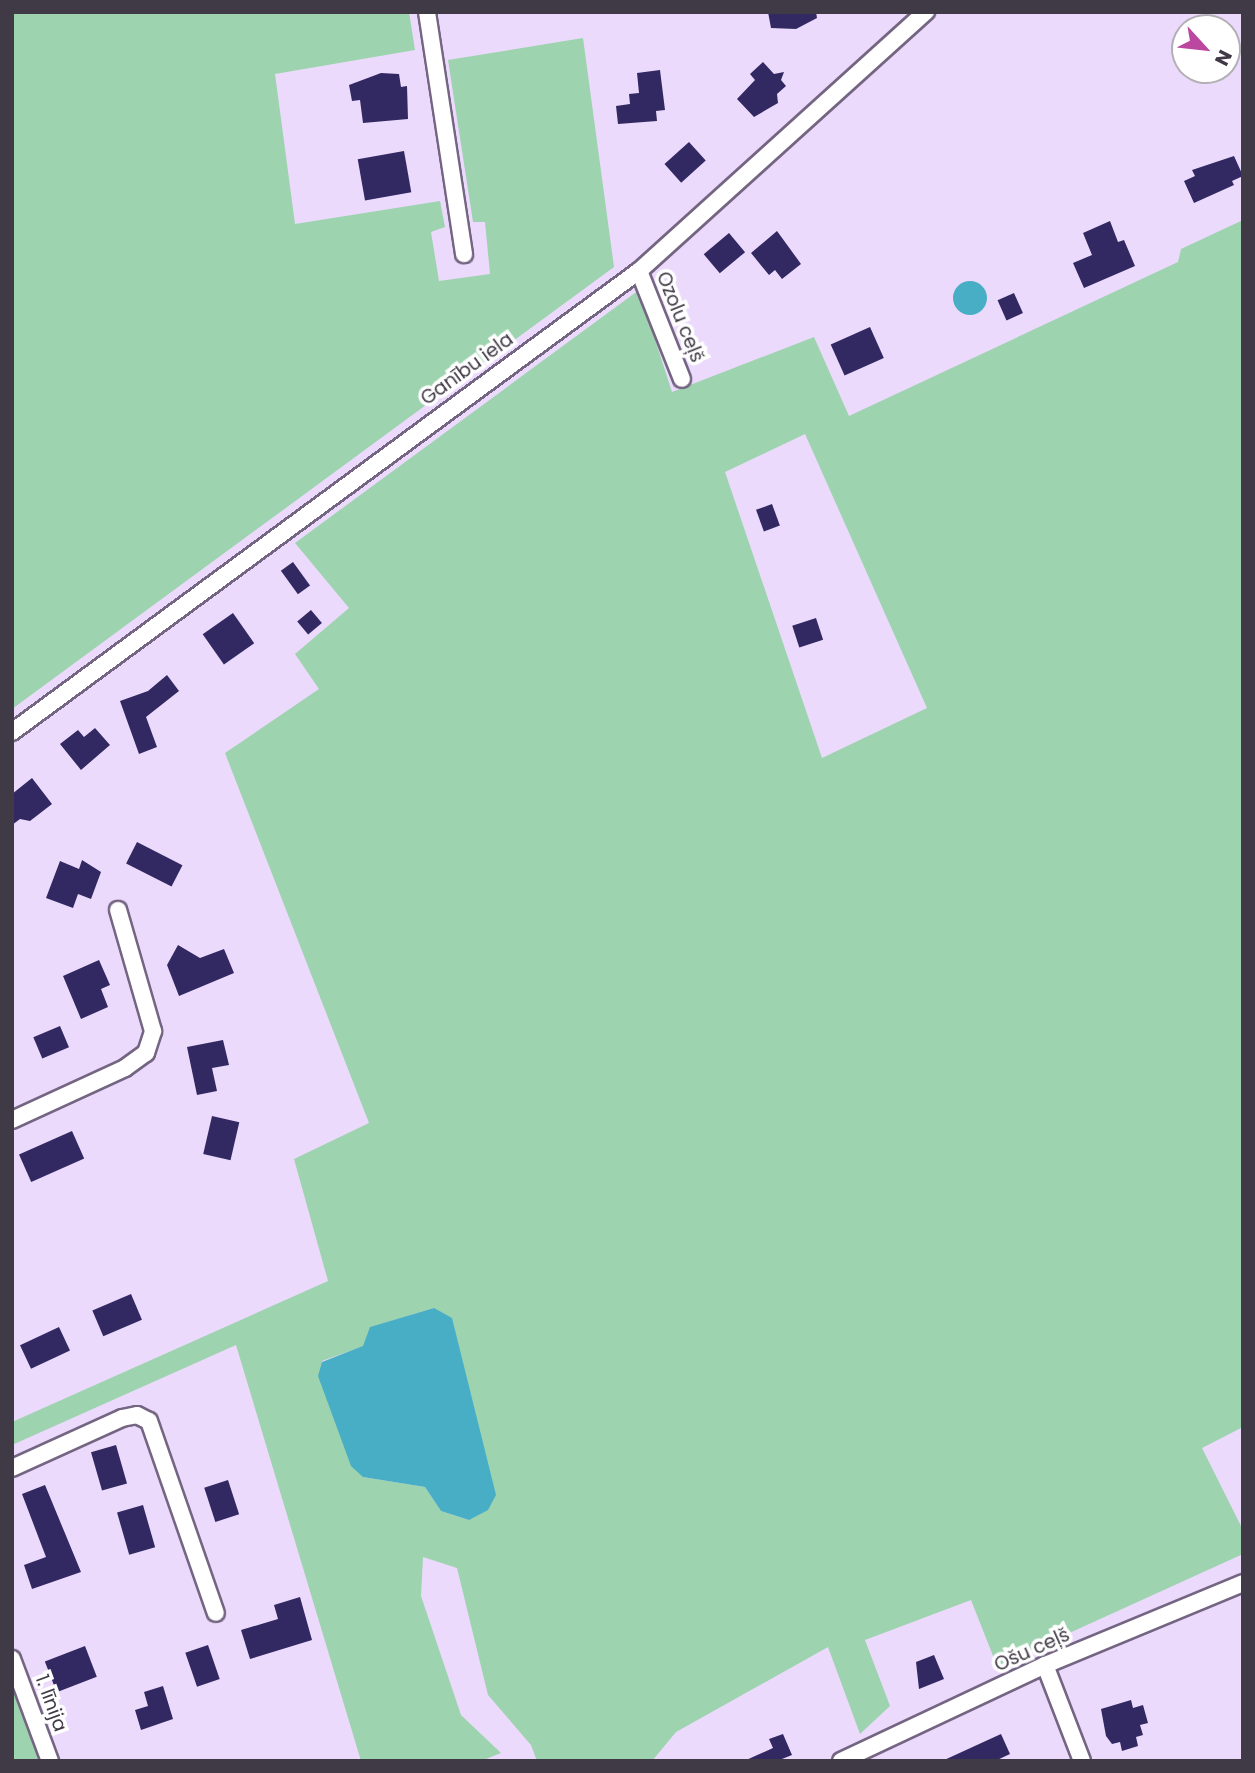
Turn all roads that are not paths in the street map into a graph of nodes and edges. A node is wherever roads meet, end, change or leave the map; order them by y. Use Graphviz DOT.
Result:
graph roads {
  1 [pos="428,12"];
  2 [pos="926,12"];
  3 [pos="464,254"];
  4 [pos="639,271"];
  5 [pos="682,379"];
  6 [pos="12,732"];
  7 [pos="118,911"];
  8 [pos="12,1120"];
  9 [pos="12,1468"];
  10 [pos="1243,1583"];
  11 [pos="216,1612"];
  12 [pos="12,1659"];
  13 [pos="1045,1665"];
  14 [pos="50,1761"];
  15 [pos="841,1761"];
  16 [pos="1082,1761"];
  1 -- 3 [label="street"];
  2 -- 4 [label="street, Ganību iela"];
  4 -- 5 [label="street, Ozolu ceļš"];
  4 -- 6 [label="street, Ganību iela"];
  7 -- 8 [label="street"];
  9 -- 11 [label="street"];
  10 -- 13 [label="street, Ošu ceļš"];
  12 -- 14 [label="street, 1. līnija"];
  13 -- 15 [label="street, Ošu ceļš"];
  13 -- 16 [label="street"];
}
